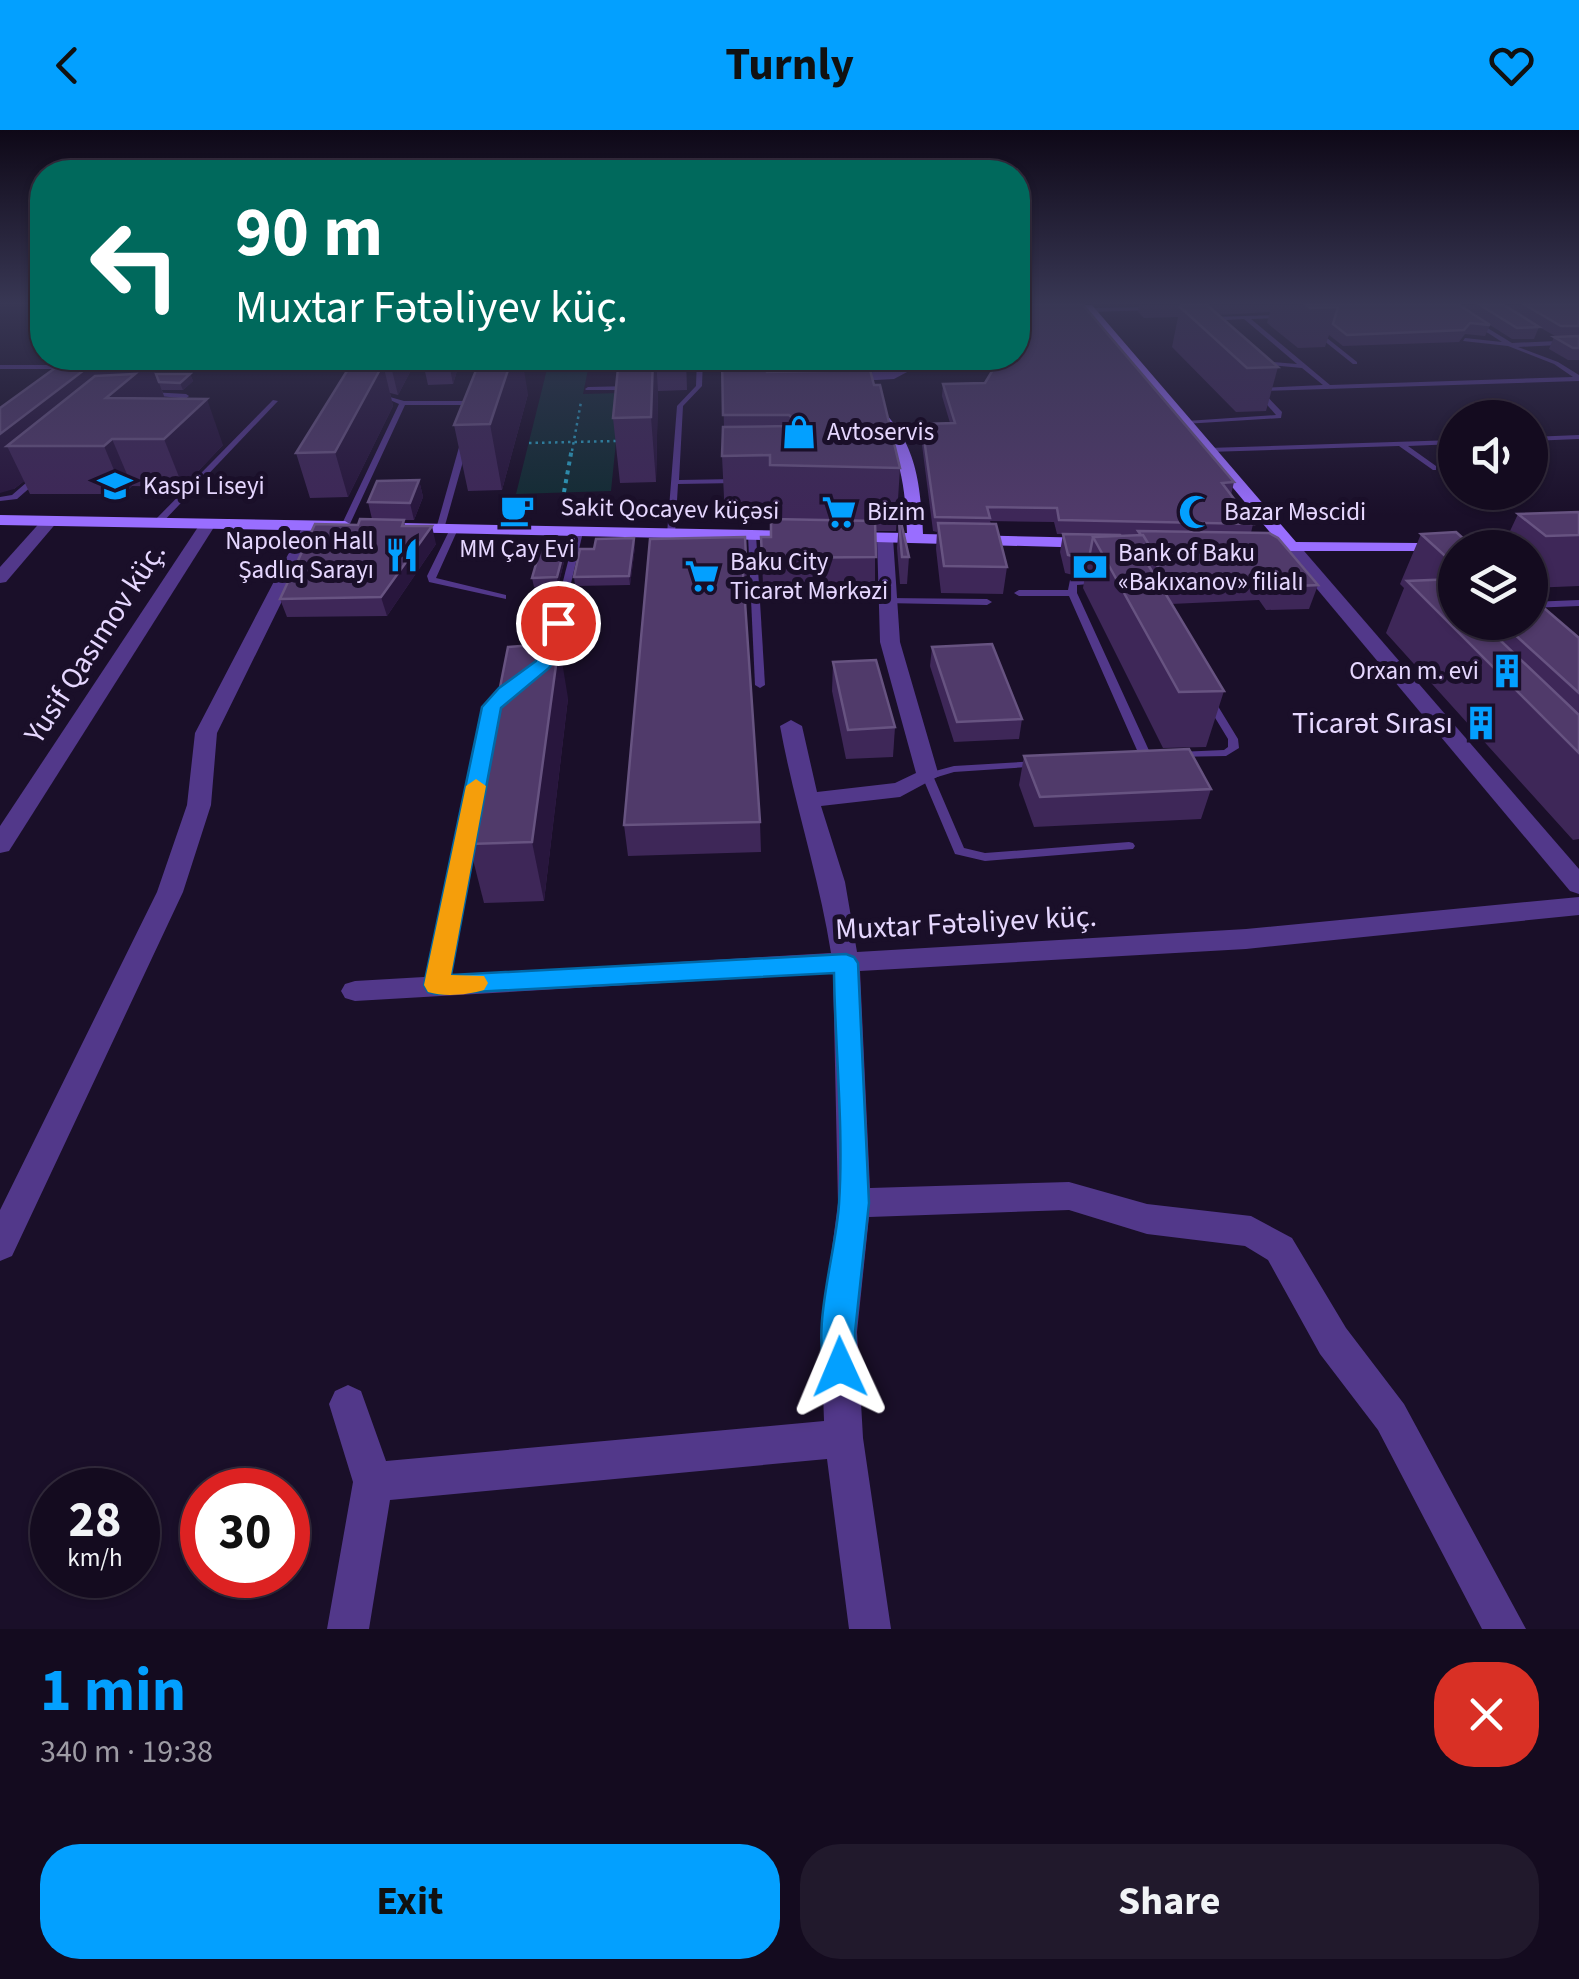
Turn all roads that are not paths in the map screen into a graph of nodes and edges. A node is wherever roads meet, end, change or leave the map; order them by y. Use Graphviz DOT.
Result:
graph roads {
  1 [pos="699,375"];
  2 [pos="829,375"];
  3 [pos="894,375"];
  4 [pos="1145,375"];
  5 [pos="1315,375"];
  6 [pos="835,379"];
  7 [pos="1579,379"];
  8 [pos="641,385"];
  9 [pos="1329,387"];
  10 [pos="585,391"];
  11 [pos="143,394"];
  12 [pos="385,396"];
  13 [pos="861,396"];
  14 [pos="842,397"];
  15 [pos="275,400"];
  16 [pos="404,403"];
  17 [pos="162,412"];
  18 [pos="1186,423"];
  19 [pos="1579,437"];
  20 [pos="1548,438"];
  21 [pos="1438,443"];
  22 [pos="1401,444"];
  23 [pos="1208,450"];
  24 [pos="1434,468"];
  25 [pos="45,472"];
  26 [pos="751,481"];
  27 [pos="675,482"];
  28 [pos="0,499"];
  29 [pos="0,520"];
  30 [pos="50,521"];
  31 [pos="156,523"];
  32 [pos="208,524"];
  33 [pos="312,526"];
  34 [pos="344,526"];
  35 [pos="364,527"];
  36 [pos="383,527"];
  37 [pos="447,529"];
  38 [pos="580,532"];
  39 [pos="671,534"];
  40 [pos="752,535"];
  41 [pos="885,538"];
  42 [pos="915,538"];
  43 [pos="1579,541"];
  44 [pos="1121,544"];
  45 [pos="1235,546"];
  46 [pos="1292,548"];
  47 [pos="0,578"];
  48 [pos="1118,580"];
  49 [pos="1019,593"];
  50 [pos="1072,593"];
  51 [pos="502,597"];
  52 [pos="887,601"];
  53 [pos="987,602"];
  54 [pos="1579,603"];
  55 [pos="1548,604"];
  56 [pos="542,664"];
  57 [pos="518,682"];
  58 [pos="760,686"];
  59 [pos="1204,691"];
  60 [pos="791,726"];
  61 [pos="1146,757"];
  62 [pos="1126,758"];
  63 [pos="1050,763"];
  64 [pos="928,776"];
  65 [pos="808,800"];
  66 [pos="0,845"];
  67 [pos="1129,846"];
  68 [pos="1579,886"];
  69 [pos="1579,906"];
  70 [pos="846,963"];
  71 [pos="436,985"];
  72 [pos="355,990"];
  73 [pos="854,1203"];
  74 [pos="0,1244"];
  75 [pos="348,1404"];
  76 [pos="844,1438"];
  77 [pos="373,1482"];
  78 [pos="348,1629"];
  79 [pos="870,1629"];
  80 [pos="1505,1629"];
  1 -- 27 [label="lane"];
  2 -- 6 [label="street"];
  3 -- 6 [label="street"];
  4 -- 18 [label="street"];
  5 -- 9 [label="lane"];
  6 -- 13 [label="street"];
  7 -- 9 [label="lane"];
  8 -- 10 [label="lane"];
  9 -- 18 [label="lane"];
  11 -- 17 [label="lane"];
  12 -- 16 [label="lane"];
  13 -- 14 [label="lane"];
  13 -- 42 [label="street"];
  15 -- 31 [label="lane"];
  16 -- 34 [label="lane"];
  16 -- 37 [label="lane"];
  18 -- 23 [label="street"];
  19 -- 20 [label="lane"];
  21 -- 22 [label="lane"];
  22 -- 23 [label="lane"];
  22 -- 24 [label="lane"];
  23 -- 46 [label="street"];
  25 -- 28 [label="lane"];
  26 -- 27 [label="lane"];
  27 -- 39 [label="lane"];
  29 -- 30 [label="street"];
  30 -- 31 [label="street"];
  30 -- 47 [label="street"];
  31 -- 32 [label="street"];
  32 -- 33 [label="street"];
  32 -- 66 [label="street, Yusif Qasımov küç."];
  33 -- 34 [label="street"];
  33 -- 74 [label="street"];
  34 -- 35 [label="street"];
  36 -- 37 [label="street, Sakit Qocayev küçəsi"];
  37 -- 38 [label="street, Sakit Qocayev küçəsi"];
  37 -- 51 [label="lane"];
  38 -- 39 [label="street, Sakit Qocayev küçəsi"];
  38 -- 56 [label="lane"];
  39 -- 40 [label="street, Sakit Qocayev küçəsi"];
  40 -- 41 [label="street, Sakit Qocayev küçəsi"];
  40 -- 58 [label="lane"];
  41 -- 42 [label="street, Sakit Qocayev küçəsi"];
  41 -- 52 [label="street"];
  42 -- 44 [label="street, Sakit Qocayev küçəsi"];
  43 -- 46 [label="street"];
  45 -- 46 [label="street"];
  46 -- 68 [label="street"];
  48 -- 50 [label="lane"];
  49 -- 50 [label="lane"];
  50 -- 61 [label="lane"];
  52 -- 53 [label="lane"];
  52 -- 64 [label="street"];
  54 -- 55 [label="lane"];
  57 -- 71 [label="lane"];
  59 -- 61 [label="lane"];
  60 -- 65 [label="street"];
  61 -- 62 [label="lane"];
  63 -- 64 [label="lane"];
  64 -- 65 [label="street"];
  64 -- 67 [label="lane"];
  65 -- 70 [label="street"];
  69 -- 70 [label="street, Muxtar Fətəliyev küç."];
  70 -- 71 [label="street, Muxtar Fətəliyev küç."];
  70 -- 73 [label="street"];
  71 -- 72 [label="street, Muxtar Fətəliyev küç."];
  73 -- 76 [label="street"];
  73 -- 80 [label="street"];
  75 -- 77 [label="street"];
  76 -- 77 [label="street"];
  76 -- 79 [label="street"];
  77 -- 78 [label="street"];
}
